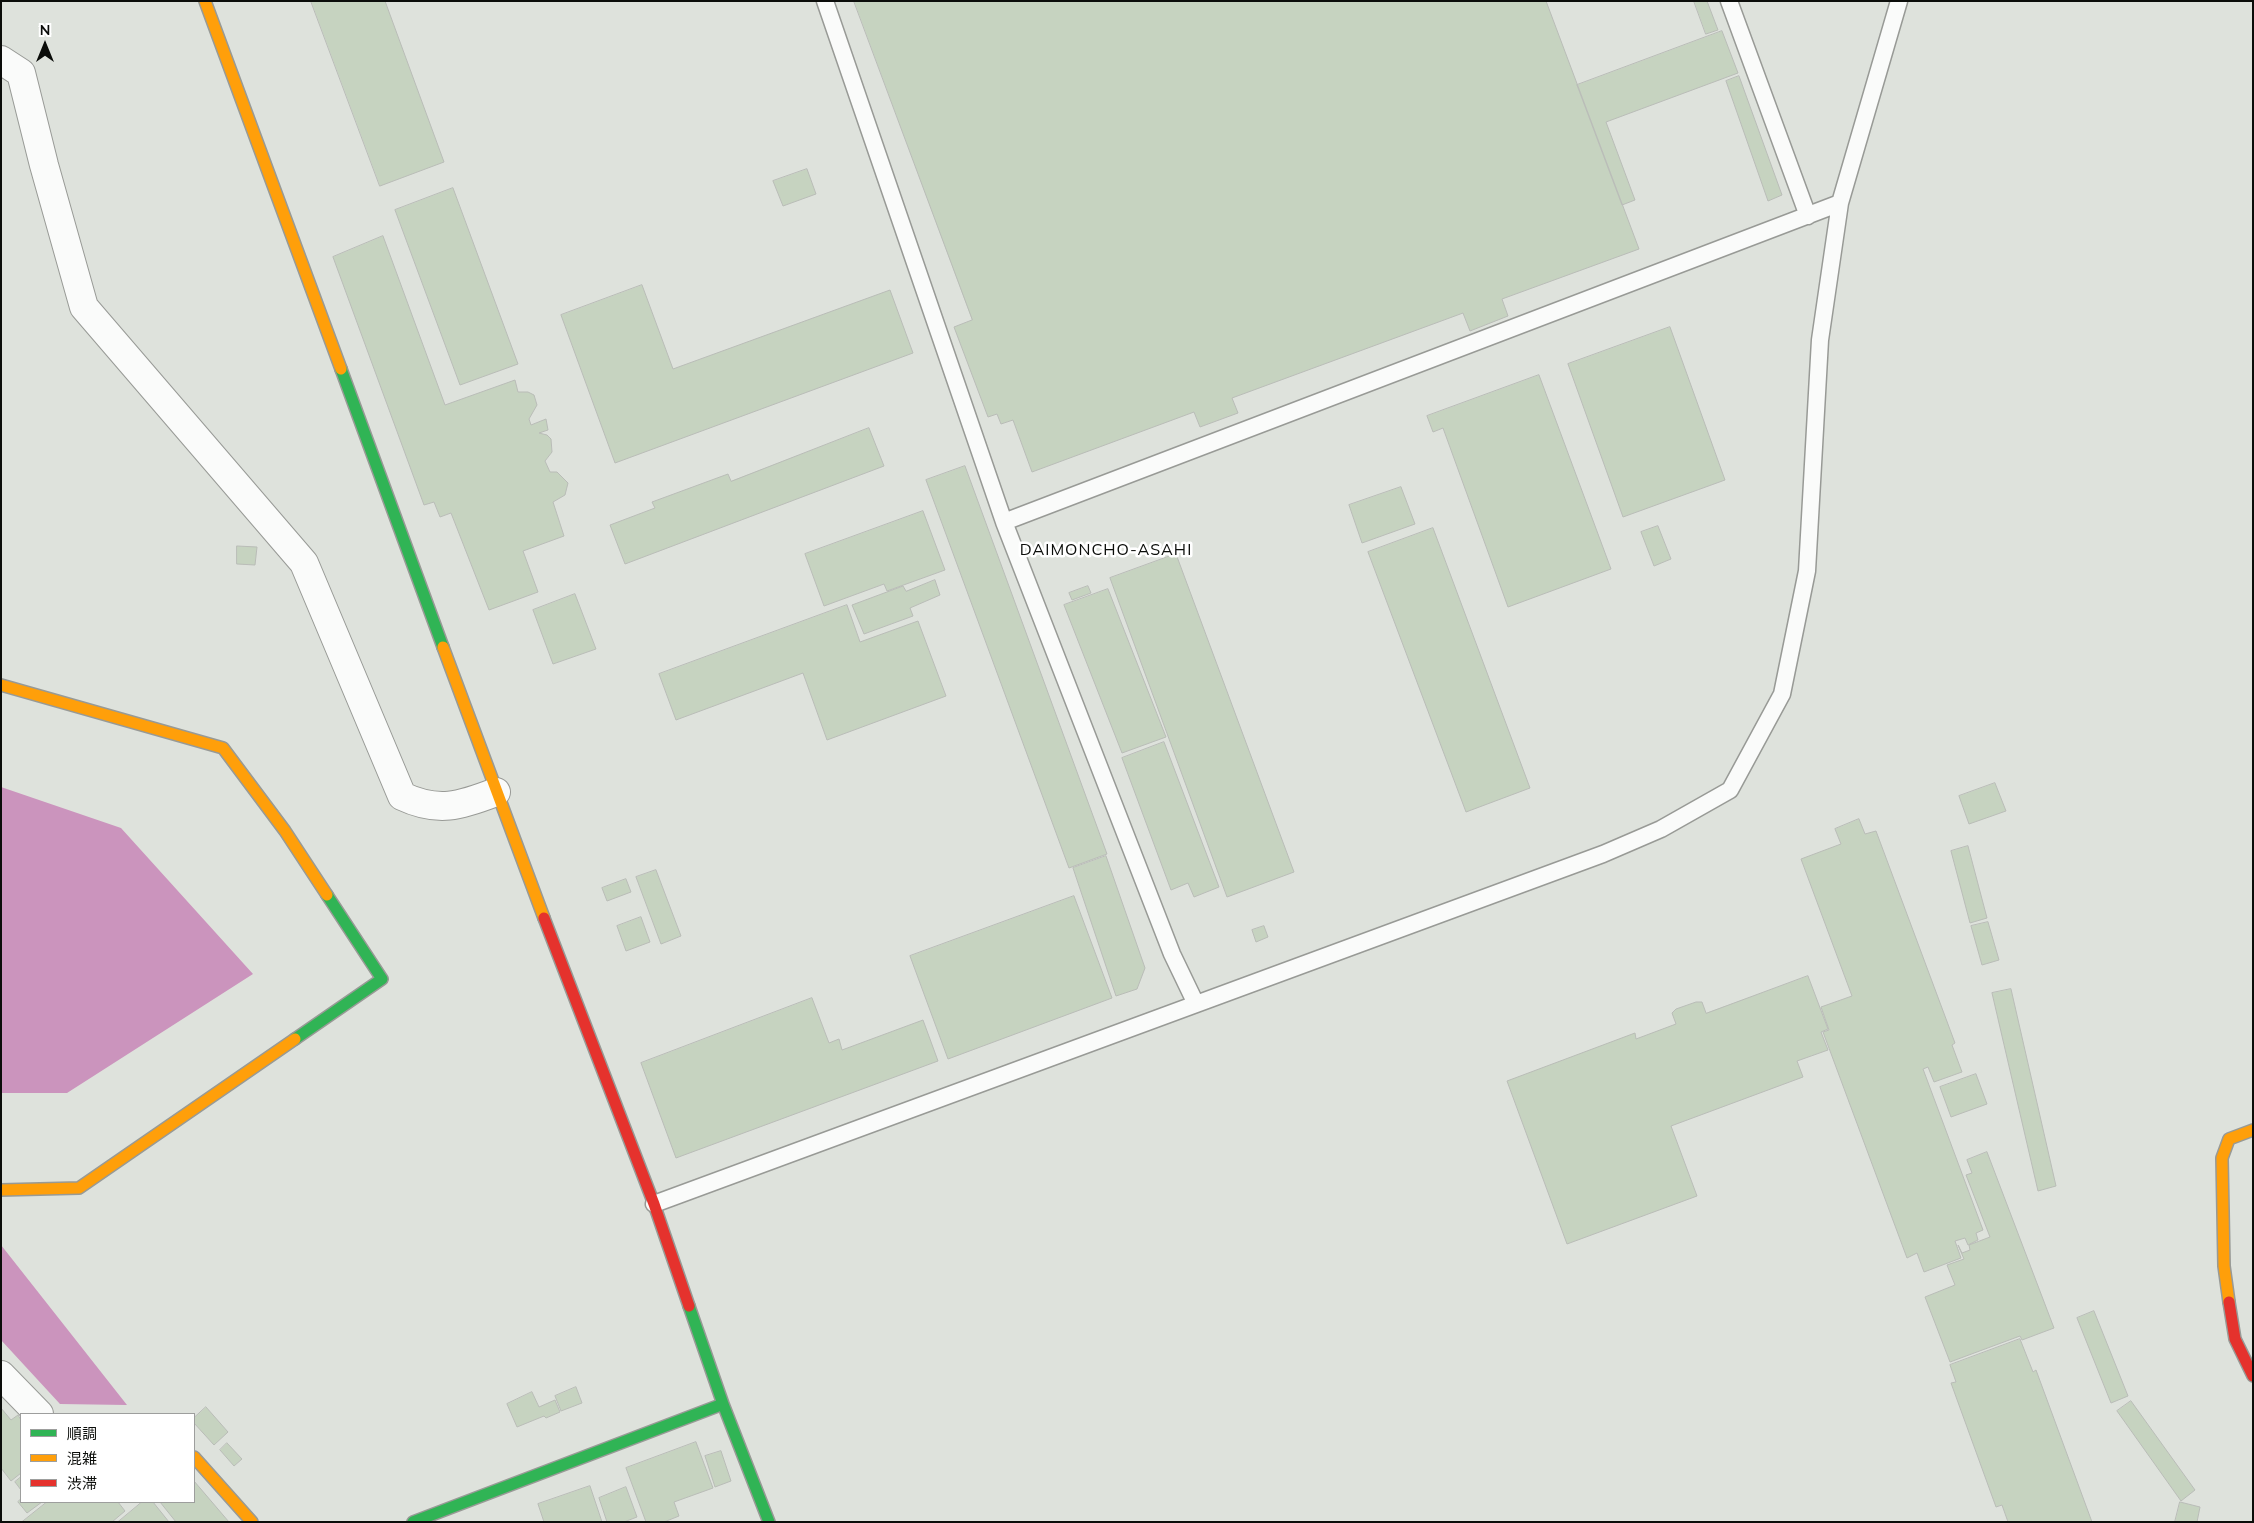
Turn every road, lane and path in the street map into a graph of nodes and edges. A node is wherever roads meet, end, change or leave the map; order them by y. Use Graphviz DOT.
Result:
graph roads {
  1 [pos="205,1"];
  2 [pos="825,1"];
  3 [pos="1729,1"];
  4 [pos="1899,1"];
  5 [pos="1,60"];
  6 [pos="1840,203"];
  7 [pos="1808,216"];
  8 [pos="1004,522"];
  9 [pos="1,685"];
  10 [pos="496,792"];
  11 [pos="1196,1004"];
  12 [pos="2253,1130"];
  13 [pos="1,1190"];
  14 [pos="654,1204"];
  15 [pos="1,1375"];
  16 [pos="2253,1376"];
  17 [pos="723,1404"];
  18 [pos="38,1413"];
  19 [pos="195,1458"];
  20 [pos="252,1522"];
  21 [pos="413,1522"];
  22 [pos="769,1522"];
  1 -- 10 [label="street"];
  2 -- 8 [label="lane"];
  3 -- 7 [label="lane"];
  4 -- 6 [label="lane"];
  5 -- 10 [label="street"];
  6 -- 7 [label="lane"];
  6 -- 11 [label="lane"];
  7 -- 8 [label="lane"];
  8 -- 11 [label="lane"];
  9 -- 13 [label="street"];
  10 -- 14 [label="street"];
  11 -- 14 [label="lane"];
  12 -- 16 [label="street"];
  14 -- 17 [label="street"];
  15 -- 18 [label="street"];
  17 -- 21 [label="street"];
  17 -- 22 [label="street"];
  19 -- 20 [label="street"];
}
